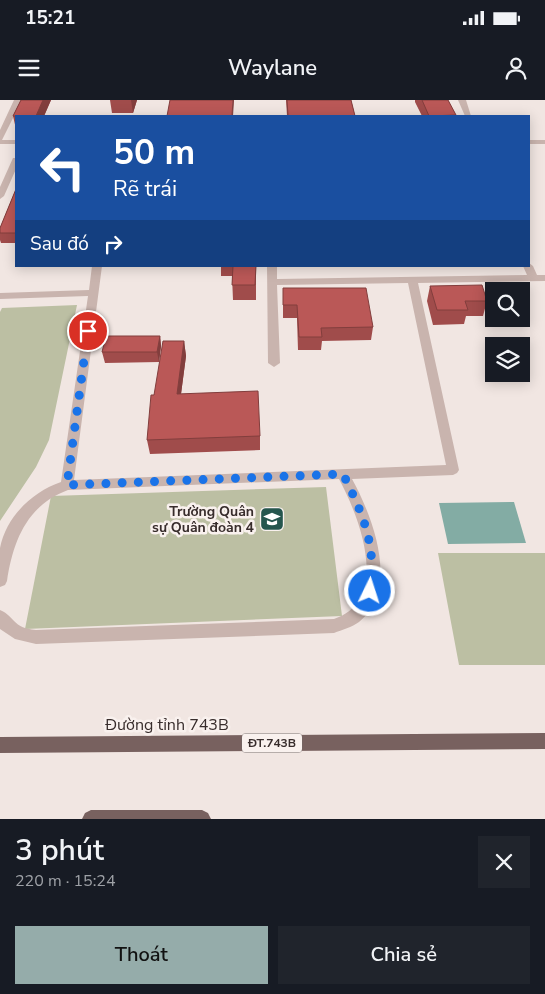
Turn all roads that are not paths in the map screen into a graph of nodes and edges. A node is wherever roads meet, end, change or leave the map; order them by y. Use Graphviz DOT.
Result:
graph roads {
  1 [pos="18,100"];
  2 [pos="462,100"];
  3 [pos="468,115"];
  4 [pos="3,126"];
  5 [pos="0,138"];
  6 [pos="0,142"];
  7 [pos="15,142"];
  8 [pos="530,142"];
  9 [pos="545,142"];
  10 [pos="15,162"];
  11 [pos="0,196"];
  12 [pos="97,267"];
  13 [pos="272,267"];
  14 [pos="528,267"];
  15 [pos="533,278"];
  16 [pos="545,278"];
  17 [pos="412,280"];
  18 [pos="272,282"];
  19 [pos="94,293"];
  20 [pos="0,296"];
  21 [pos="274,363"];
  22 [pos="343,474"];
  23 [pos="67,485"];
  24 [pos="0,581"];
  25 [pos="0,617"];
  26 [pos="545,741"];
  27 [pos="0,746"];
  28 [pos="91,819"];
  29 [pos="161,819"];
  30 [pos="202,819"];
  1 -- 4 [label="lane"];
  2 -- 3 [label="lane"];
  4 -- 5 [label="lane"];
  6 -- 7 [label="lane"];
  8 -- 9 [label="lane"];
  10 -- 11 [label="lane"];
  12 -- 19 [label="lane"];
  13 -- 18 [label="lane"];
  14 -- 15 [label="lane"];
  15 -- 16 [label="lane"];
  15 -- 17 [label="lane"];
  17 -- 18 [label="lane"];
  17 -- 22 [label="lane"];
  18 -- 21 [label="lane"];
  19 -- 20 [label="lane"];
  19 -- 23 [label="lane"];
  22 -- 23 [label="lane"];
  22 -- 25 [label="lane"];
  23 -- 24 [label="lane"];
  26 -- 27 [label="main road, Đường tỉnh 743B / ĐT.743B"];
  28 -- 29 [label="main road"];
  29 -- 30 [label="main road"];
}
